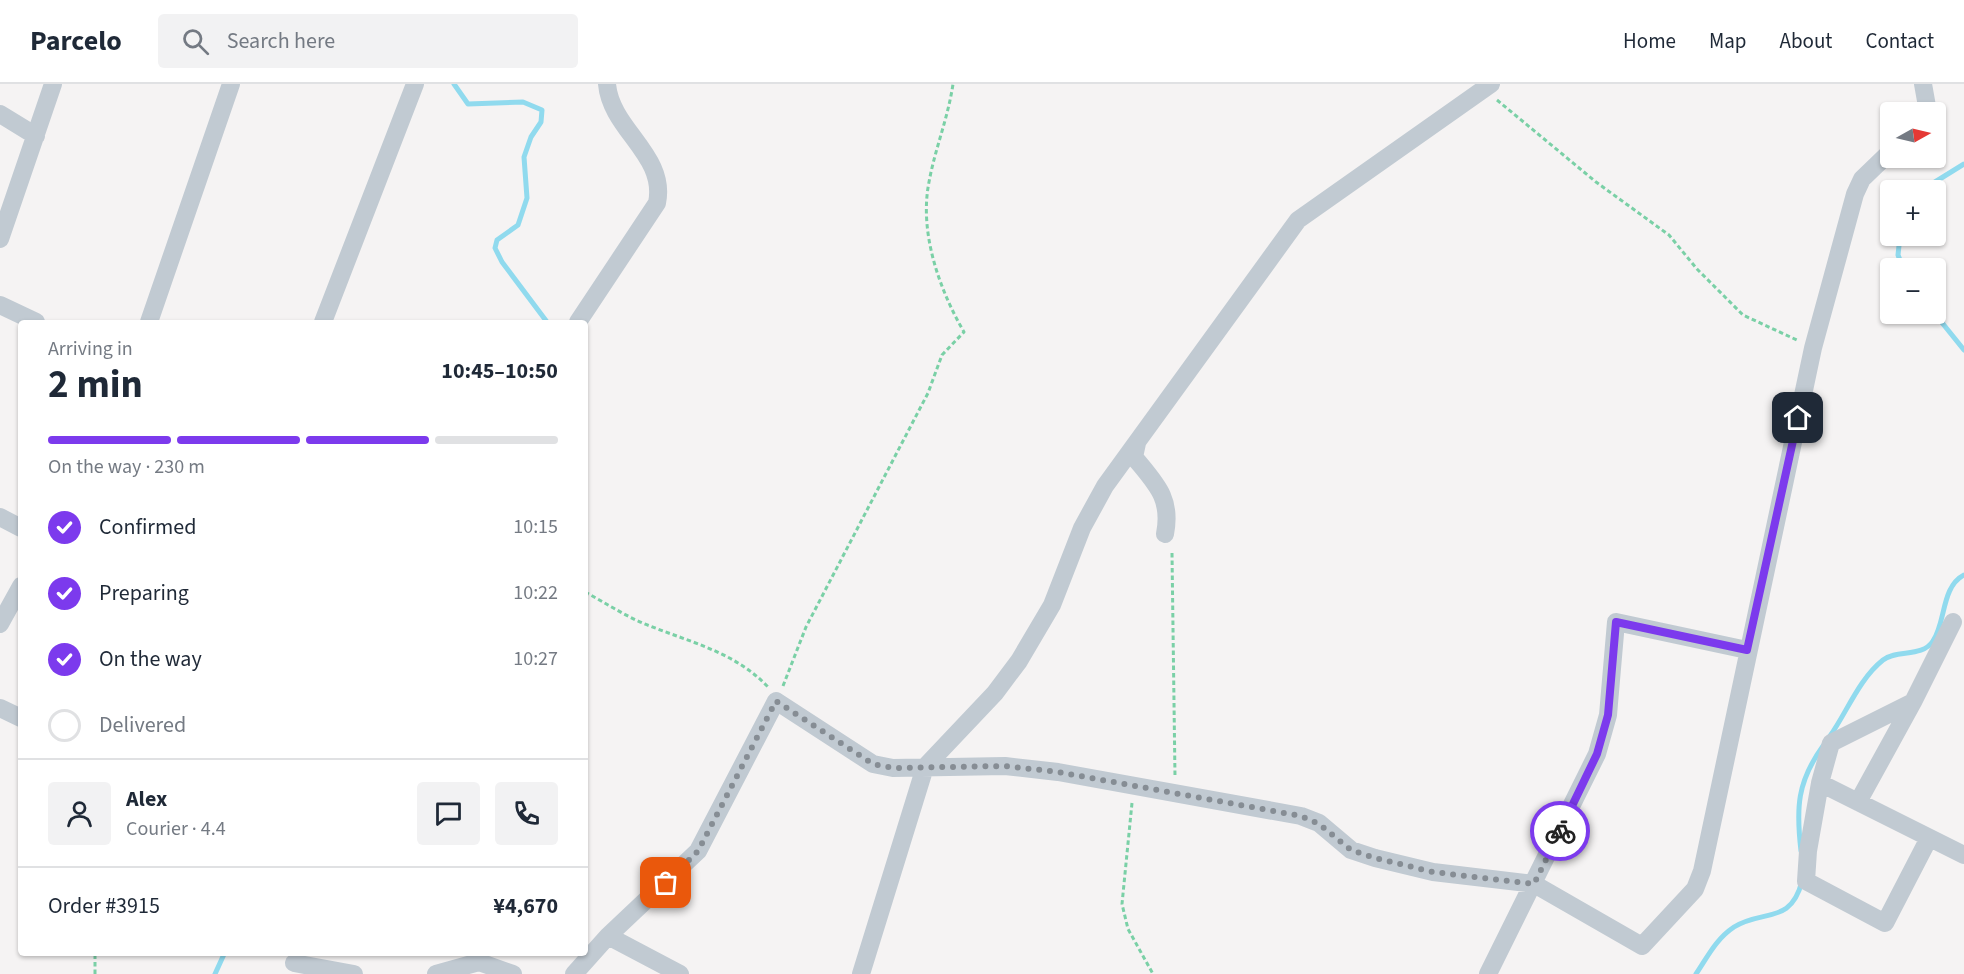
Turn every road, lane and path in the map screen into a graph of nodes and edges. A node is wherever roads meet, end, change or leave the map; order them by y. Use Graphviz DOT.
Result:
graph roads {
  1 [pos="53,84"];
  2 [pos="231,84"];
  3 [pos="415,84"];
  4 [pos="607,84"];
  5 [pos="953,84"];
  6 [pos="1923,84"];
  7 [pos="1477,89"];
  8 [pos="1926,102"];
  9 [pos="0,114"];
  10 [pos="36,136"];
  11 [pos="1880,162"];
  12 [pos="0,239"];
  13 [pos="0,304"];
  14 [pos="32,320"];
  15 [pos="150,320"];
  16 [pos="324,320"];
  17 [pos="579,320"];
  18 [pos="1813,348"];
  19 [pos="1137,443"];
  20 [pos="0,517"];
  21 [pos="18,526"];
  22 [pos="1166,534"];
  23 [pos="1172,554"];
  24 [pos="18,591"];
  25 [pos="588,594"];
  26 [pos="1953,622"];
  27 [pos="0,624"];
  28 [pos="1747,650"];
  29 [pos="776,701"];
  30 [pos="1913,702"];
  31 [pos="0,708"];
  32 [pos="18,717"];
  33 [pos="925,767"];
  34 [pos="1820,783"];
  35 [pos="1134,786"];
  36 [pos="1176,794"];
  37 [pos="1858,802"];
  38 [pos="1929,838"];
  39 [pos="1964,855"];
  40 [pos="1534,884"];
  41 [pos="608,936"];
  42 [pos="95,956"];
  43 [pos="293,963"];
  44 [pos="94,974"];
  45 [pos="354,974"];
  46 [pos="436,974"];
  47 [pos="513,974"];
  48 [pos="574,974"];
  49 [pos="680,974"];
  50 [pos="861,974"];
  51 [pos="1153,974"];
  52 [pos="1488,974"];
  1 -- 10 [label="street"];
  2 -- 15 [label="street"];
  3 -- 16 [label="street"];
  4 -- 17 [label="street"];
  5 -- 29 [label="path"];
  6 -- 8 [label="street"];
  7 -- 18 [label="path"];
  7 -- 19 [label="street"];
  9 -- 10 [label="street"];
  10 -- 12 [label="street"];
  11 -- 18 [label="street"];
  13 -- 14 [label="street"];
  18 -- 28 [label="street"];
  19 -- 22 [label="street"];
  19 -- 33 [label="street"];
  20 -- 21 [label="street"];
  23 -- 36 [label="path"];
  24 -- 27 [label="street"];
  25 -- 29 [label="path"];
  26 -- 30 [label="street"];
  28 -- 40 [label="street"];
  28 -- 40 [label="street"];
  29 -- 33 [label="street"];
  29 -- 41 [label="street"];
  30 -- 34 [label="street"];
  30 -- 37 [label="street"];
  31 -- 32 [label="street"];
  33 -- 35 [label="street"];
  33 -- 50 [label="street"];
  34 -- 37 [label="street"];
  34 -- 38 [label="street"];
  35 -- 36 [label="street"];
  35 -- 51 [label="path"];
  36 -- 40 [label="street"];
  37 -- 38 [label="street"];
  38 -- 39 [label="street"];
  40 -- 52 [label="street"];
  41 -- 48 [label="street"];
  41 -- 49 [label="street"];
  42 -- 44 [label="path"];
  43 -- 45 [label="street"];
  46 -- 47 [label="street"];
}
